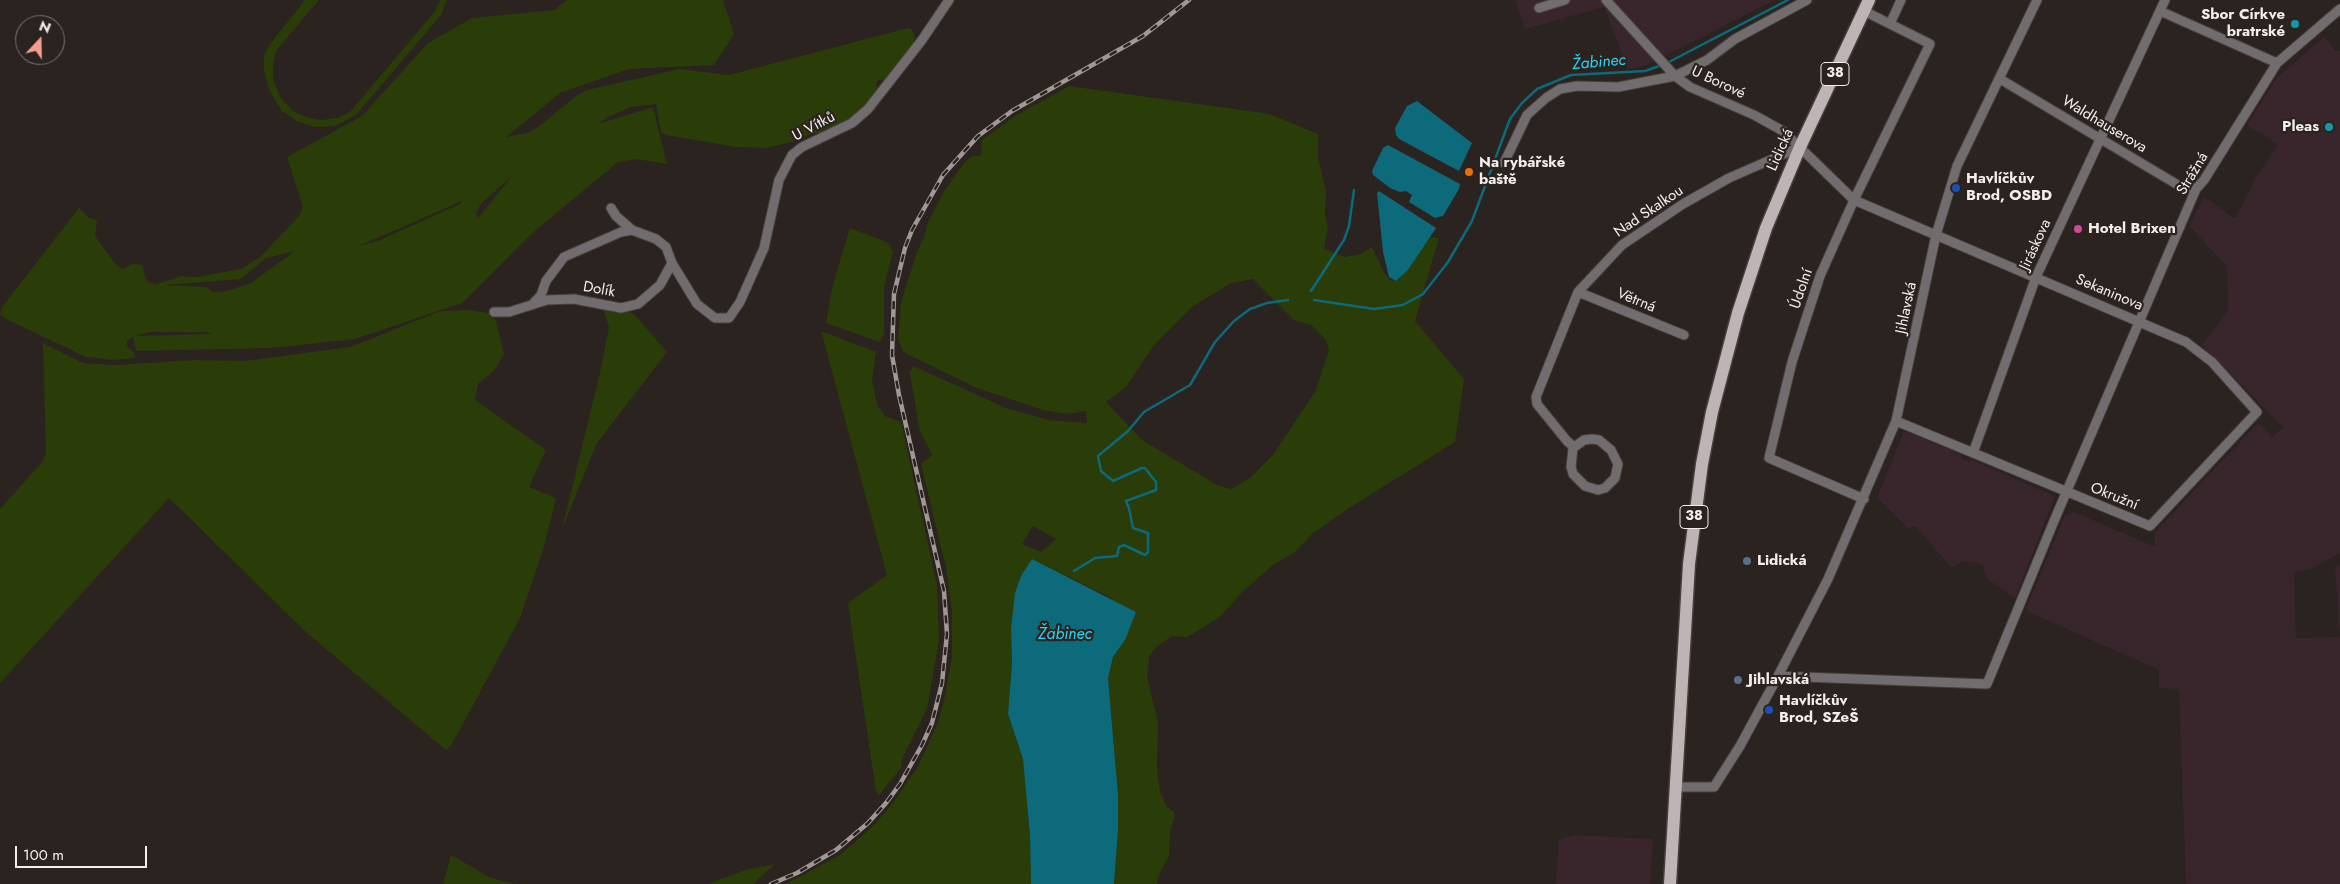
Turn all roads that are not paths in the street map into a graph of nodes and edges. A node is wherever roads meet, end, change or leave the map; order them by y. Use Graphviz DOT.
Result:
graph roads {
  1 [pos="949,0"];
  2 [pos="1566,0"];
  3 [pos="1606,0"];
  4 [pos="1807,0"];
  5 [pos="1901,0"];
  6 [pos="2037,0"];
  7 [pos="2165,0"];
  8 [pos="1867,5"];
  9 [pos="1539,8"];
  10 [pos="2340,9"];
  11 [pos="2160,11"];
  12 [pos="1890,24"];
  13 [pos="2277,63"];
  14 [pos="1675,76"];
  15 [pos="2000,79"];
  16 [pos="2100,139"];
  17 [pos="1800,148"];
  18 [pos="1504,163"];
  19 [pos="2196,189"];
  20 [pos="1854,200"];
  21 [pos="612,208"];
  22 [pos="632,230"];
  23 [pos="1936,235"];
  24 [pos="672,263"];
  25 [pos="2036,277"];
  26 [pos="1578,292"];
  27 [pos="532,306"];
  28 [pos="494,312"];
  29 [pos="2139,321"];
  30 [pos="1684,335"];
  31 [pos="1896,422"];
  32 [pos="1574,447"];
  33 [pos="1973,453"];
  34 [pos="2066,493"];
  35 [pos="1864,498"];
  36 [pos="2150,526"];
  37 [pos="1778,676"];
  38 [pos="1675,787"];
  39 [pos="1670,884"];
  1 -- 24 [label="street, U Vítků"];
  2 -- 9 [label="street"];
  3 -- 14 [label="street"];
  4 -- 14 [label="street"];
  5 -- 12 [label="street"];
  6 -- 15 [label="street, Jihlavská"];
  7 -- 11 [label="street, Jiráskova"];
  8 -- 12 [label="street"];
  8 -- 17 [label="main road, Lidická / 38"];
  10 -- 13 [label="street, Strážná"];
  11 -- 13 [label="street"];
  11 -- 16 [label="street, Jiráskova"];
  12 -- 20 [label="street, Údolní"];
  13 -- 19 [label="street, Strážná"];
  14 -- 17 [label="street, U Borové"];
  14 -- 18 [label="street, U Borové"];
  15 -- 16 [label="street, Waldhauserova"];
  15 -- 23 [label="street, Jihlavská"];
  16 -- 19 [label="street, Waldhauserova"];
  16 -- 25 [label="street, Jiráskova"];
  17 -- 20 [label="street, Sekaninova"];
  17 -- 26 [label="street, Nad Skalkou"];
  17 -- 38 [label="main road, Lidická / 38"];
  19 -- 29 [label="street, Strážná"];
  20 -- 23 [label="street, Sekaninova"];
  20 -- 35 [label="street, Údolní"];
  21 -- 22 [label="street"];
  22 -- 24 [label="street"];
  22 -- 27 [label="street"];
  23 -- 25 [label="street, Sekaninova"];
  23 -- 31 [label="street, Jihlavská"];
  24 -- 27 [label="street, Dolík"];
  25 -- 29 [label="street, Sekaninova"];
  25 -- 33 [label="street, Jiráskova"];
  26 -- 30 [label="street, Větrná"];
  26 -- 32 [label="street, Nad Skalkou"];
  27 -- 28 [label="street, Dolík"];
  29 -- 34 [label="street, Strážná"];
  29 -- 36 [label="street, Sekaninova"];
  31 -- 33 [label="street"];
  31 -- 35 [label="street, Jihlavská"];
  32 -- 32 [label="street"];
  33 -- 34 [label="street"];
  34 -- 36 [label="street, Okružní"];
  34 -- 37 [label="street, Strážná"];
  35 -- 37 [label="street, Jihlavská"];
  37 -- 38 [label="street, Jihlavská"];
  38 -- 39 [label="main road, Lidická / 38"];
}
